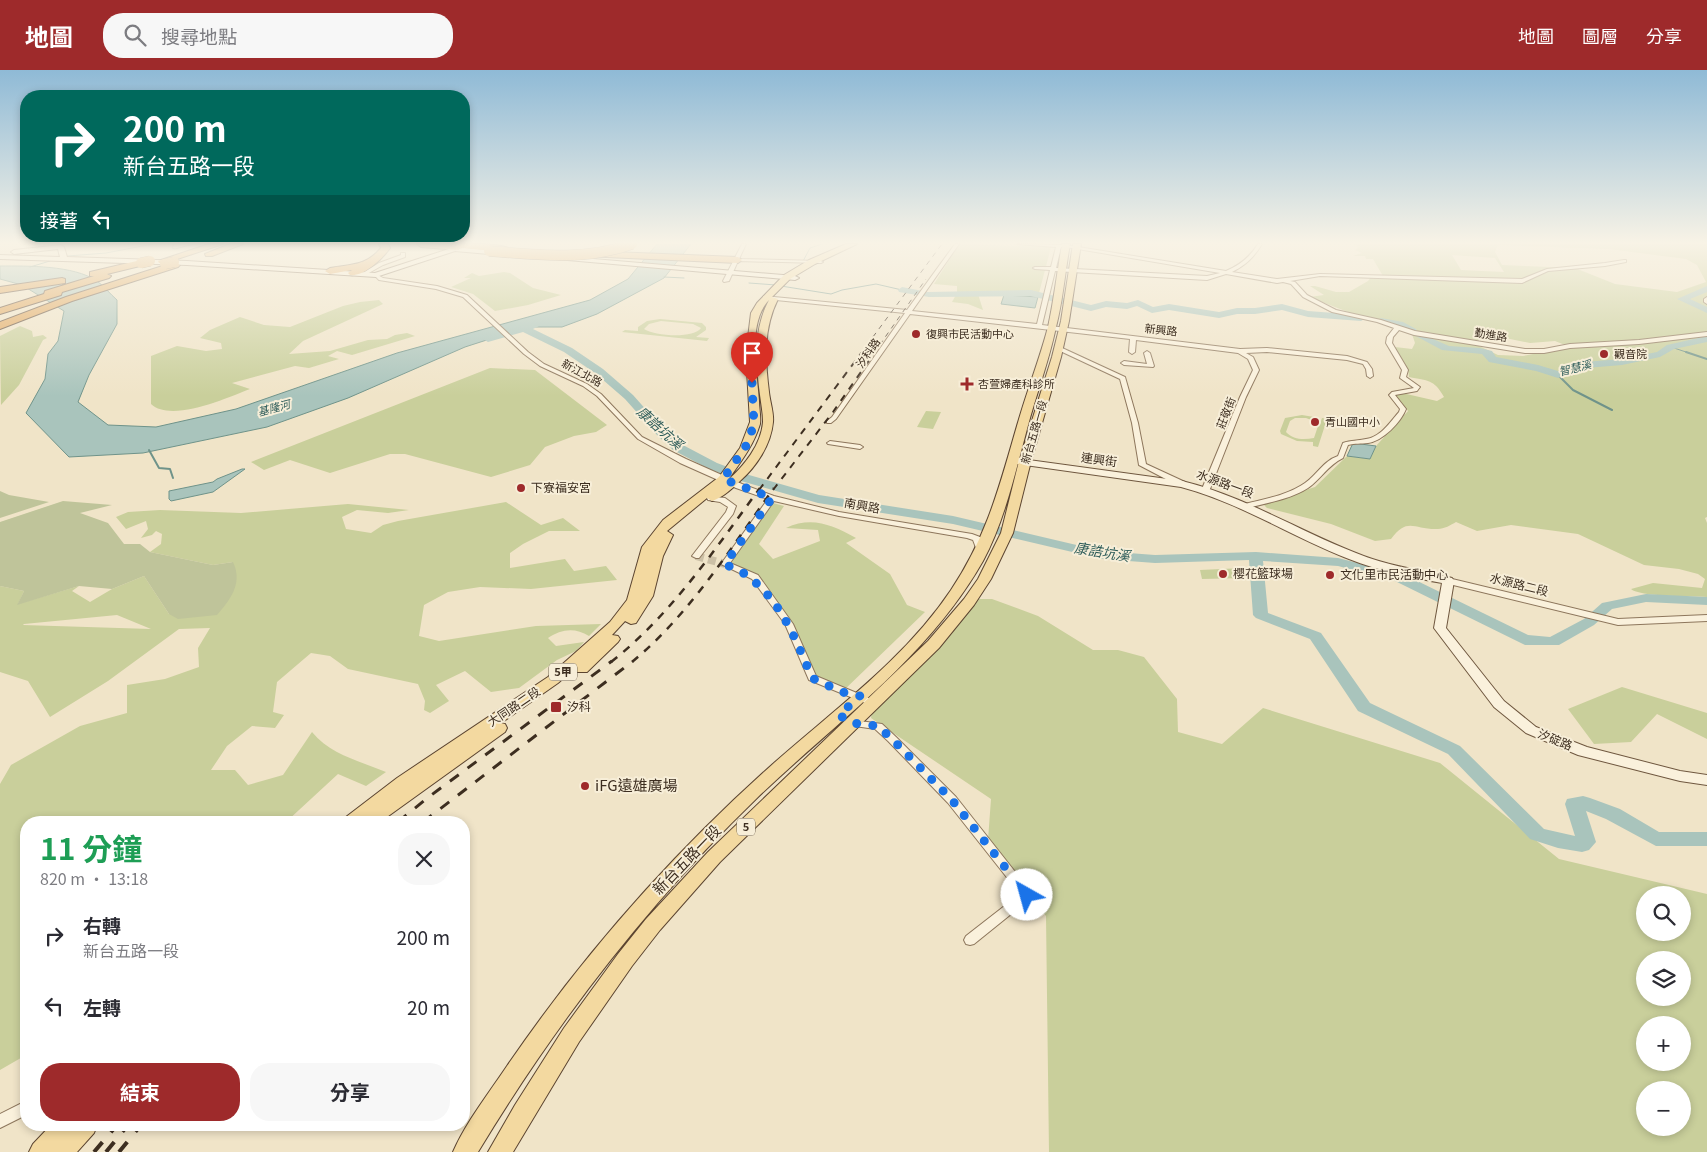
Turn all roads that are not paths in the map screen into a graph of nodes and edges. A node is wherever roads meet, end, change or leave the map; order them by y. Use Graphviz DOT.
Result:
graph roads {
  1 [pos="56,294"];
  2 [pos="56,294"];
  3 [pos="73,294"];
  4 [pos="461,294"];
  5 [pos="773,294"];
  6 [pos="777,294"];
  7 [pos="921,294"];
  8 [pos="1048,294"];
  9 [pos="1058,294"];
  10 [pos="1068,294"];
  11 [pos="1303,294"];
  12 [pos="918,298"];
  13 [pos="33,302"];
  14 [pos="0,312"];
  15 [pos="910,312"];
  16 [pos="489,316"];
  17 [pos="0,326"];
  18 [pos="1039,326"];
  19 [pos="1052,327"];
  20 [pos="1398,327"];
  21 [pos="1062,329"];
  22 [pos="1707,334"];
  23 [pos="1133,337"];
  24 [pos="1058,348"];
  25 [pos="1240,351"];
  26 [pos="762,353"];
  27 [pos="1147,353"];
  28 [pos="751,354"];
  29 [pos="1370,376"];
  30 [pos="829,422"];
  31 [pos="830,443"];
  32 [pos="860,447"];
  33 [pos="1012,461"];
  34 [pos="1025,462"];
  35 [pos="728,481"];
  36 [pos="1182,484"];
  37 [pos="1206,490"];
  38 [pos="711,498"];
  39 [pos="772,498"];
  40 [pos="1248,506"];
  41 [pos="991,549"];
  42 [pos="696,556"];
  43 [pos="1448,581"];
  44 [pos="1707,618"];
  45 [pos="866,700"];
  46 [pos="846,719"];
  47 [pos="1707,780"];
  48 [pos="360,816"];
  49 [pos="376,816"];
  50 [pos="970,940"];
  51 [pos="20,1111"];
  52 [pos="0,1120"];
  53 [pos="60,1131"];
  54 [pos="81,1131"];
  55 [pos="41,1152"];
  56 [pos="62,1152"];
  57 [pos="465,1152"];
  58 [pos="500,1152"];
  1 -- 13 [label="highway"];
  2 -- 13 [label="highway"];
  3 -- 17 [label="highway"];
  4 -- 16 [label="street"];
  5 -- 26 [label="main road, 5甲"];
  5 -- 28 [label="main road, 5甲"];
  6 -- 15 [label="street, 新興路"];
  7 -- 12 [label="street, 汐科路"];
  8 -- 18 [label="street"];
  9 -- 19 [label="main road, 新台五路一段 / 5"];
  10 -- 21 [label="main road, 新台五路一段 / 5"];
  11 -- 20 [label="street, 勤進路"];
  12 -- 15 [label="street, 汐科路"];
  13 -- 14 [label="highway"];
  15 -- 18 [label="street, 新興路"];
  15 -- 30 [label="street, 汐科路"];
  16 -- 35 [label="street, 新江北路"];
  18 -- 19 [label="street, 新興路"];
  19 -- 21 [label="street, 新興路"];
  19 -- 33 [label="main road, 新台五路一段 / 5"];
  20 -- 22 [label="street, 勤進路"];
  20 -- 40 [label="street"];
  21 -- 23 [label="street, 新興路"];
  21 -- 24 [label="main road, 新台五路一段 / 5"];
  23 -- 25 [label="street, 新興路"];
  23 -- 27 [label="street"];
  24 -- 34 [label="main road, 新台五路一段 / 5"];
  24 -- 36 [label="street, 水源路一段"];
  25 -- 29 [label="street, 新興路"];
  25 -- 37 [label="street, 莊敬街"];
  26 -- 28 [label="main road"];
  26 -- 35 [label="main road, 5甲"];
  28 -- 35 [label="main road, 5甲"];
  31 -- 32 [label="street"];
  33 -- 34 [label="street, 連興街"];
  33 -- 41 [label="main road, 新台五路一段 / 5"];
  34 -- 36 [label="street, 連興街"];
  34 -- 41 [label="main road, 新台五路一段 / 5"];
  35 -- 38 [label="main road, 大同路二段 / 5甲"];
  35 -- 39 [label="street, 南興路"];
  35 -- 48 [label="main road, 大同路二段 / 5甲"];
  36 -- 37 [label="street, 水源路一段"];
  37 -- 40 [label="street, 水源路一段"];
  38 -- 42 [label="street"];
  38 -- 49 [label="main road, 大同路二段 / 5甲"];
  39 -- 41 [label="street, 南興路"];
  39 -- 45 [label="street"];
  40 -- 43 [label="street, 水源路一段"];
  41 -- 45 [label="main road, 新台五路一段 / 5"];
  43 -- 44 [label="street, 水源路二段"];
  43 -- 47 [label="street, 汐碇路"];
  45 -- 46 [label="main road, 新台五路一段 / 5"];
  46 -- 50 [label="street"];
  46 -- 57 [label="main road, 新台五路一段 / 5"];
  46 -- 58 [label="main road, 新台五路一段 / 5"];
  51 -- 52 [label="street"];
  53 -- 55 [label="main road"];
  54 -- 56 [label="main road"];
}
